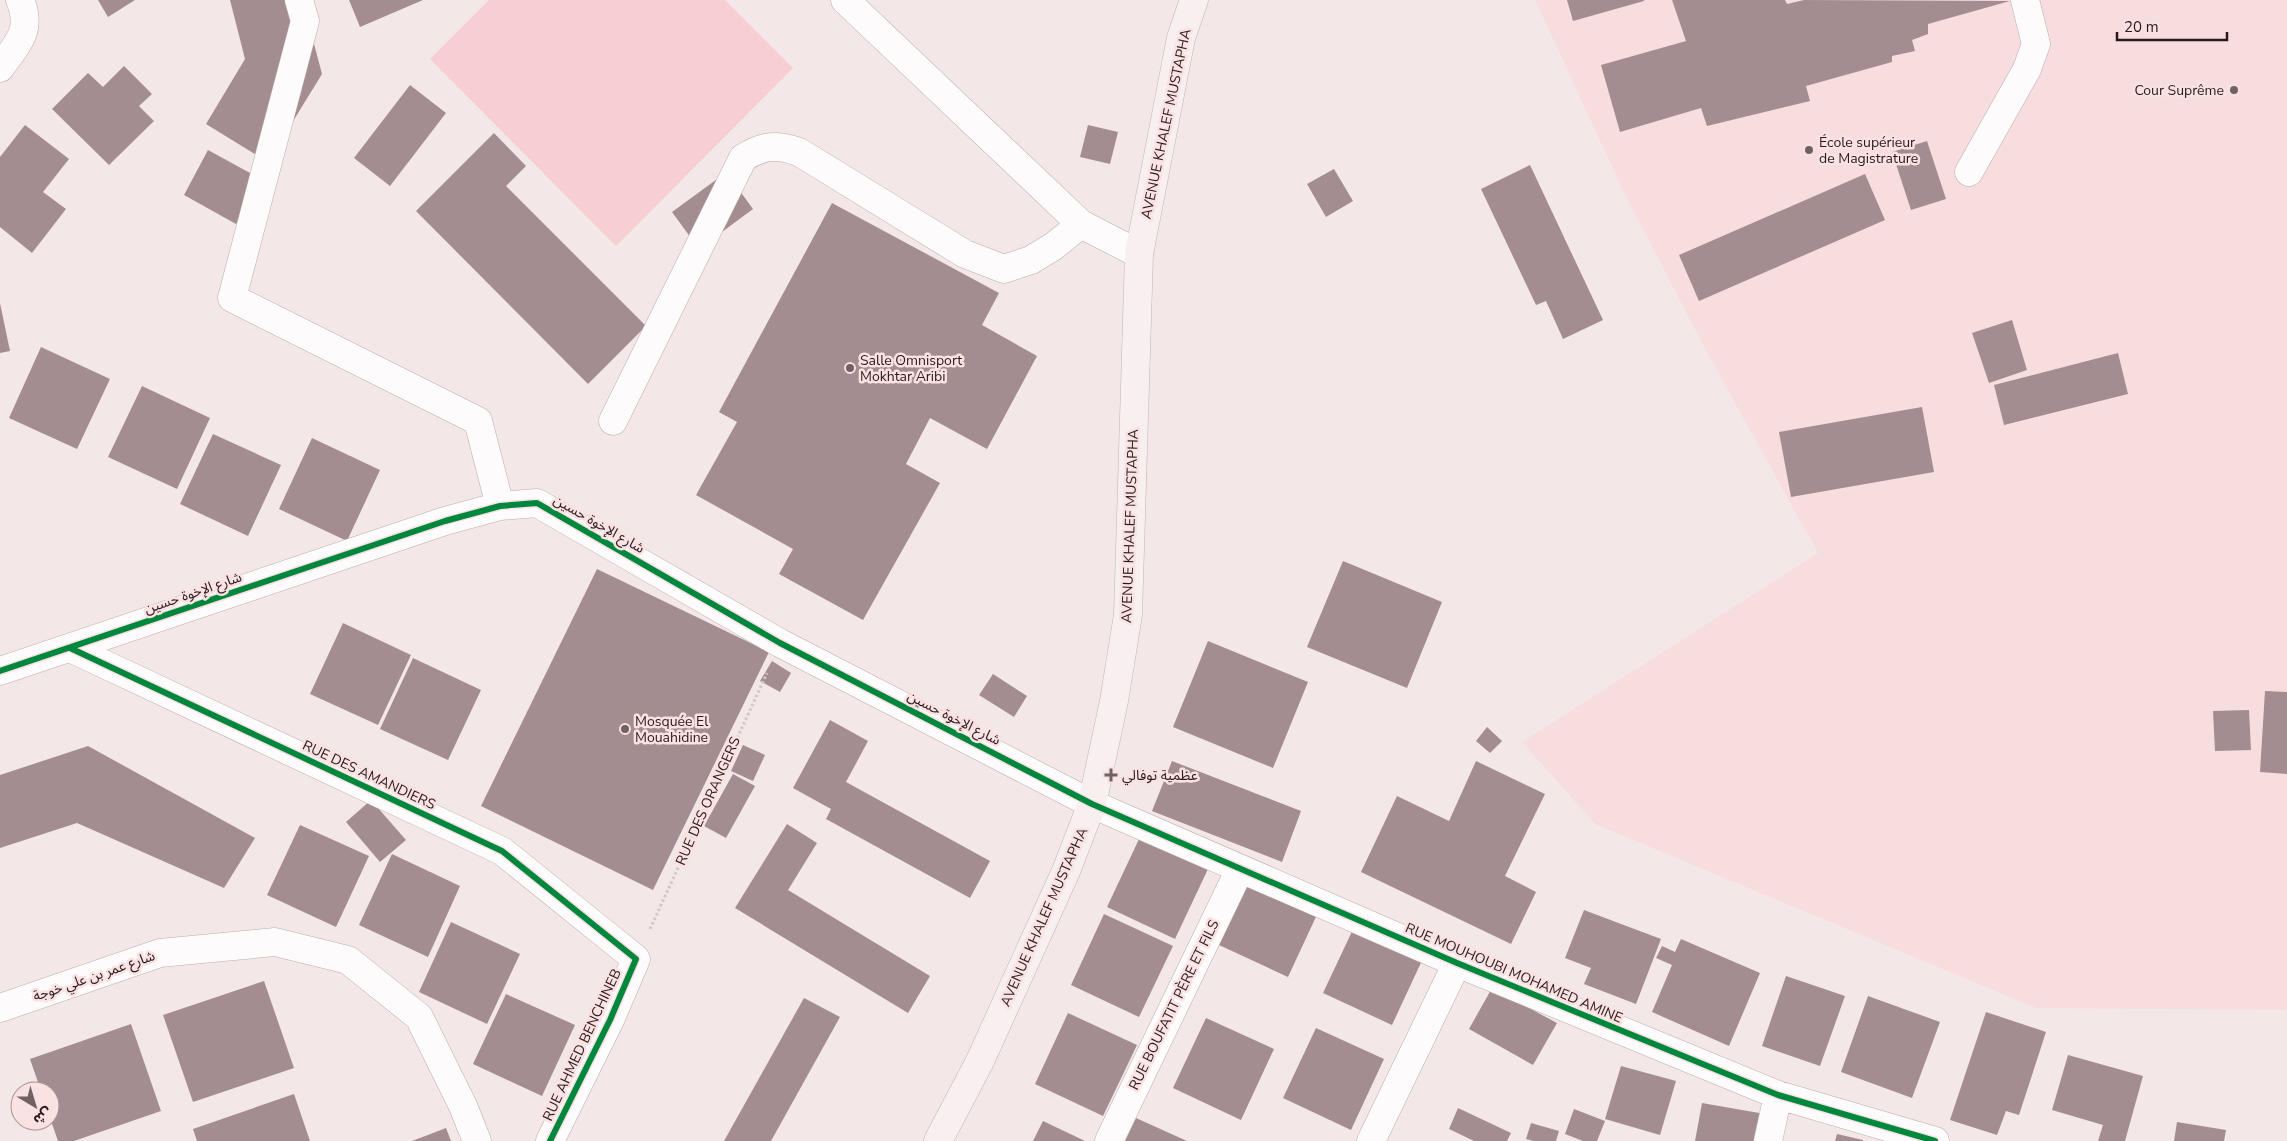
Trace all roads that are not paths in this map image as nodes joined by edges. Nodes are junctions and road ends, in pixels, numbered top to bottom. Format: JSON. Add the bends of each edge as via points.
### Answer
{"nodes":[{"id":1,"x":20,"y":0,"type":"edge"},
{"id":2,"x":299,"y":0,"type":"edge"},
{"id":3,"x":845,"y":0,"type":"edge"},
{"id":4,"x":1194,"y":0,"type":"edge"},
{"id":5,"x":2025,"y":0,"type":"edge"},
{"id":6,"x":0,"y":68,"type":"edge"},
{"id":7,"x":1969,"y":172,"type":"dead end"},
{"id":8,"x":1082,"y":224,"type":"junction"},
{"id":9,"x":1139,"y":254,"type":"junction"},
{"id":10,"x":613,"y":421,"type":"dead end"},
{"id":11,"x":500,"y":506,"type":"junction"},
{"id":12,"x":70,"y":648,"type":"junction"},
{"id":13,"x":0,"y":671,"type":"edge"},
{"id":14,"x":1092,"y":804,"type":"junction"},
{"id":15,"x":1240,"y":869,"type":"junction"},
{"id":16,"x":636,"y":959,"type":"joint"},
{"id":17,"x":1457,"y":963,"type":"junction"},
{"id":18,"x":0,"y":1008,"type":"edge"},
{"id":19,"x":1778,"y":1095,"type":"junction"},
{"id":20,"x":477,"y":1141,"type":"edge"},
{"id":21,"x":550,"y":1141,"type":"edge"},
{"id":22,"x":938,"y":1141,"type":"edge"},
{"id":23,"x":1108,"y":1141,"type":"edge"},
{"id":24,"x":1371,"y":1141,"type":"edge"},
{"id":25,"x":1768,"y":1141,"type":"edge"},
{"id":26,"x":1935,"y":1141,"type":"edge"}],
"edges":[{"from":1,"to":6,"type":"street","via":[[26,14],[24,34]]},
{"from":2,"to":11,"type":"street","via":[[305,21],[232,298],[478,421]]},
{"from":3,"to":8,"type":"street"},
{"from":4,"to":9,"type":"main road","name":"AVENUE KHALEF MUSTAPHA","via":[[1181,38]]},
{"from":5,"to":7,"type":"street","via":[[2036,44],[2027,69]]},
{"from":8,"to":9,"type":"street"},
{"from":8,"to":10,"type":"street","via":[[1031,260],[1004,269],[965,254],[799,152],[782,146],[757,149],[743,158]]},
{"from":9,"to":14,"type":"main road","name":"AVENUE KHALEF MUSTAPHA","via":[[1128,614]]},
{"from":11,"to":12,"type":"street","name":"شارع الإخوة حسين","via":[[445,521]]},
{"from":11,"to":14,"type":"street","name":"شارع الإخوة حسين","via":[[537,503],[780,643]]},
{"from":12,"to":13,"type":"street","name":"شارع الإخوة حسين"},
{"from":12,"to":16,"type":"street","name":"RUE DES AMANDIERS","via":[[502,851]]},
{"from":14,"to":15,"type":"street","name":"RUE MOUHOUBI MOHAMED AMINE"},
{"from":14,"to":22,"type":"main road","name":"AVENUE KHALEF MUSTAPHA","via":[[1066,871],[980,1061]]},
{"from":15,"to":17,"type":"street","name":"RUE MOUHOUBI MOHAMED AMINE"},
{"from":15,"to":23,"type":"street","name":"RUE BOUFATIT PÈRE ET FILS"},
{"from":16,"to":21,"type":"street","name":"RUE AHMED BENCHINEB","via":[[610,1020]]},
{"from":17,"to":19,"type":"street","name":"RUE MOUHOUBI MOHAMED AMINE"},
{"from":17,"to":24,"type":"street"},
{"from":18,"to":20,"type":"street","name":"شارع عمر بن علي خوجة","via":[[160,953],[276,942],[348,960],[419,1017]]},
{"from":19,"to":25,"type":"street"},
{"from":19,"to":26,"type":"street","name":"RUE MOUHOUBI MOHAMED AMINE"}]}
